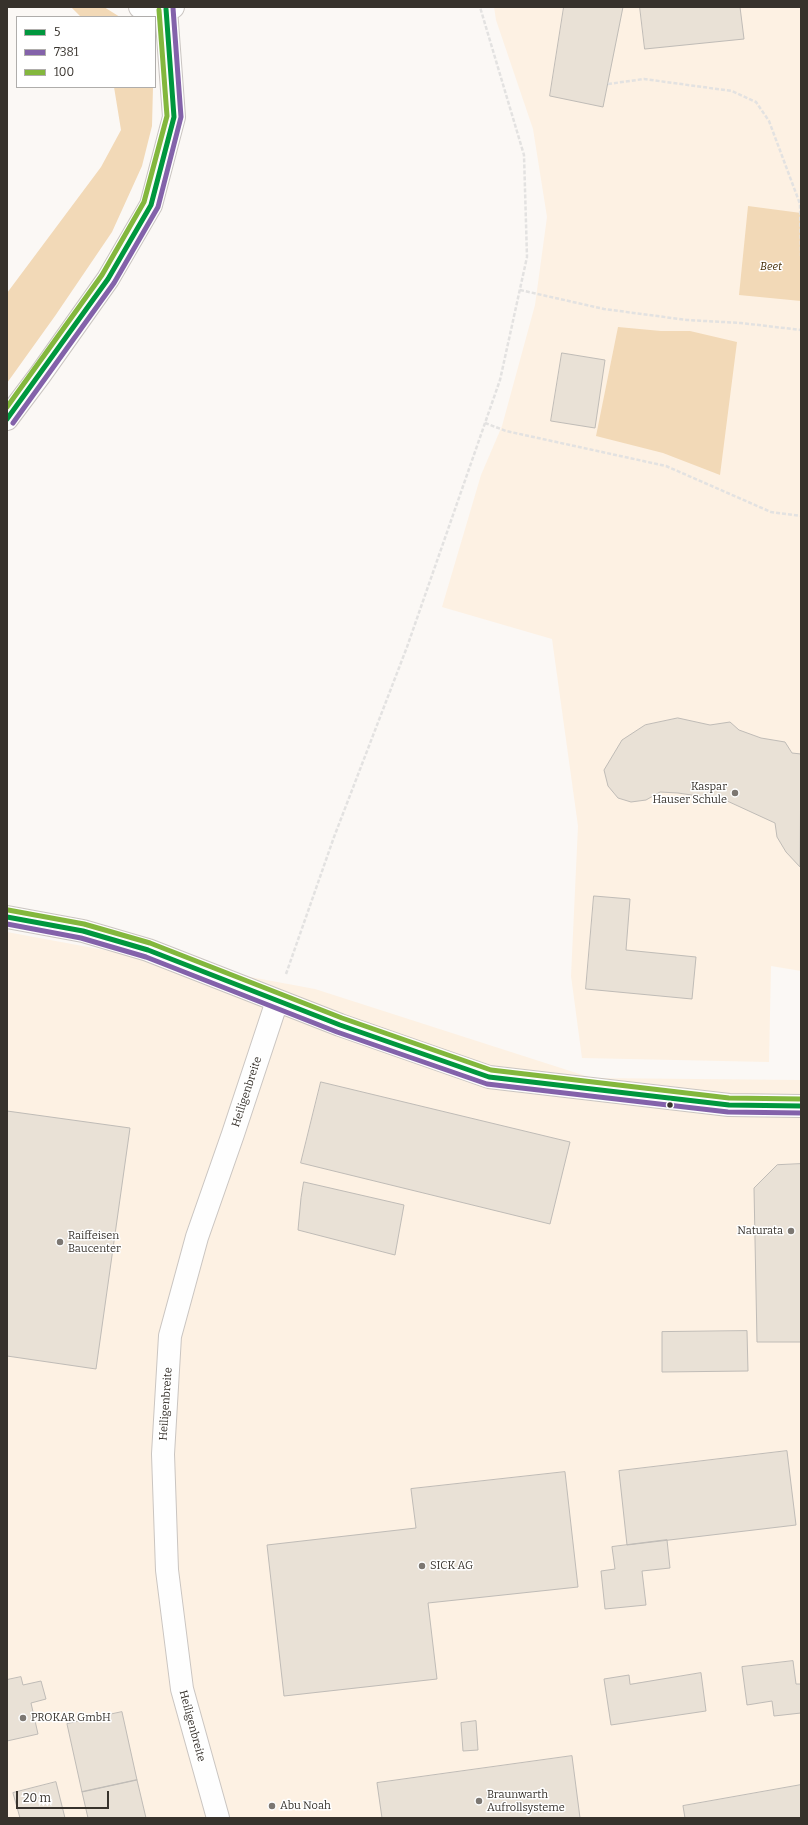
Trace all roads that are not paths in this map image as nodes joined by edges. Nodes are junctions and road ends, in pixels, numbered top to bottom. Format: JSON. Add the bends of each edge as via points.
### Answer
{"nodes":[{"id":1,"x":140,"y":7,"type":"edge"},
{"id":2,"x":169,"y":8,"type":"edge"},
{"id":3,"x":7,"y":420,"type":"edge"},
{"id":4,"x":7,"y":917,"type":"edge"},
{"id":5,"x":276,"y":1001,"type":"junction"},
{"id":6,"x":801,"y":1106,"type":"edge"},
{"id":7,"x":218,"y":1818,"type":"edge"}],
"edges":[{"from":1,"to":2,"type":"street"},
{"from":2,"to":3,"type":"street","via":[[174,117],[151,205],[108,279]]},
{"from":4,"to":5,"type":"street","via":[[83,931],[148,950]]},
{"from":5,"to":6,"type":"street","via":[[489,1077],[722,1104]]},
{"from":5,"to":7,"type":"street","name":"Heiligenbreite","via":[[197,1237],[170,1336],[163,1454],[167,1570],[182,1689]]}]}
